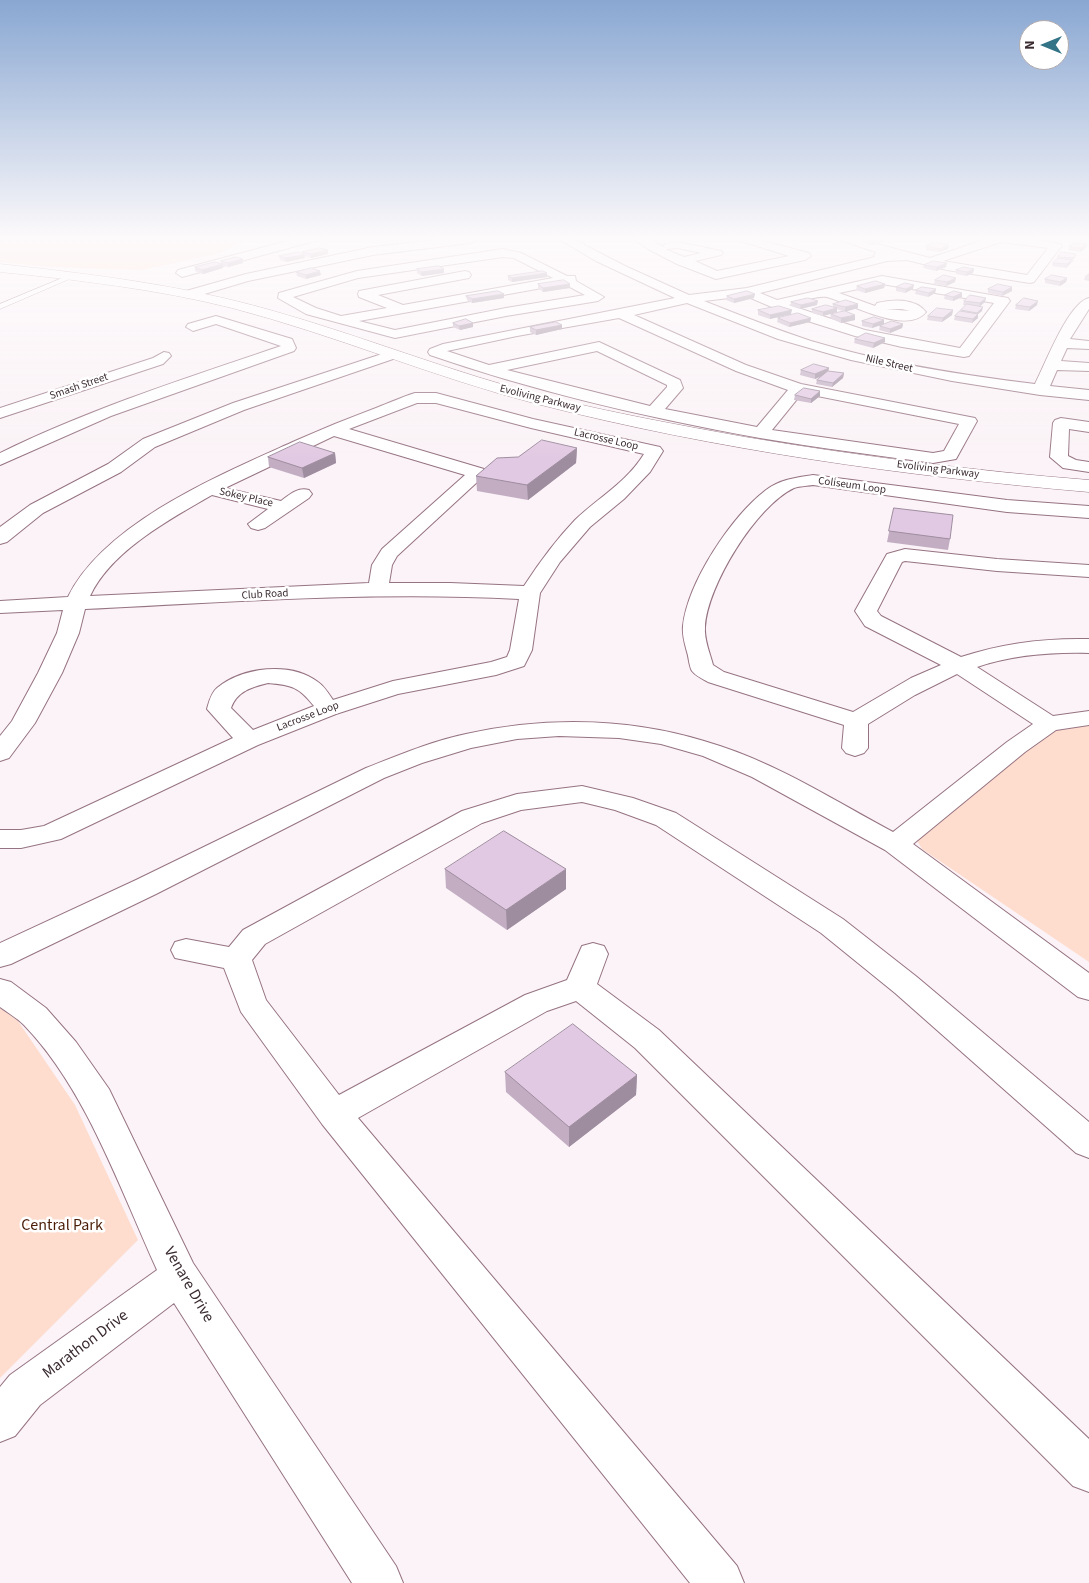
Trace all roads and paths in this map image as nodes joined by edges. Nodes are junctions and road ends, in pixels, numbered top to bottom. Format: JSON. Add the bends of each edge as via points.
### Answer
{"nodes":[{"id":1,"x":255,"y":311,"type":"edge"},
{"id":2,"x":314,"y":311,"type":"edge"},
{"id":3,"x":385,"y":311,"type":"edge"},
{"id":4,"x":513,"y":311,"type":"edge"},
{"id":5,"x":635,"y":311,"type":"edge"},
{"id":6,"x":717,"y":311,"type":"edge"},
{"id":7,"x":792,"y":311,"type":"edge"},
{"id":8,"x":996,"y":311,"type":"edge"},
{"id":9,"x":1080,"y":311,"type":"edge"},
{"id":10,"x":621,"y":314,"type":"junction"},
{"id":11,"x":340,"y":320,"type":"junction"},
{"id":12,"x":193,"y":327,"type":"dead end"},
{"id":13,"x":1062,"y":343,"type":"junction"},
{"id":14,"x":1089,"y":345,"type":"edge"},
{"id":15,"x":391,"y":362,"type":"junction"},
{"id":16,"x":1053,"y":365,"type":"junction"},
{"id":17,"x":1089,"y":367,"type":"edge"},
{"id":18,"x":488,"y":370,"type":"junction"},
{"id":19,"x":207,"y":375,"type":"junction"},
{"id":20,"x":798,"y":388,"type":"junction"},
{"id":21,"x":1040,"y":390,"type":"junction"},
{"id":22,"x":279,"y":394,"type":"junction"},
{"id":23,"x":1089,"y":396,"type":"edge"},
{"id":24,"x":299,"y":401,"type":"junction"},
{"id":25,"x":654,"y":412,"type":"junction"},
{"id":26,"x":0,"y":413,"type":"edge"},
{"id":27,"x":1089,"y":427,"type":"edge"},
{"id":28,"x":333,"y":430,"type":"junction"},
{"id":29,"x":761,"y":433,"type":"junction"},
{"id":30,"x":194,"y":441,"type":"dead end"},
{"id":31,"x":169,"y":452,"type":"dead end"},
{"id":32,"x":0,"y":460,"type":"edge"},
{"id":33,"x":119,"y":466,"type":"junction"},
{"id":34,"x":1089,"y":467,"type":"edge"},
{"id":35,"x":1089,"y":486,"type":"edge"},
{"id":36,"x":208,"y":489,"type":"junction"},
{"id":37,"x":303,"y":494,"type":"dead end"},
{"id":38,"x":284,"y":507,"type":"junction"},
{"id":39,"x":1089,"y":512,"type":"edge"},
{"id":40,"x":258,"y":524,"type":"dead end"},
{"id":41,"x":0,"y":538,"type":"edge"},
{"id":42,"x":1089,"y":571,"type":"edge"},
{"id":43,"x":378,"y":589,"type":"junction"},
{"id":44,"x":530,"y":594,"type":"junction"},
{"id":45,"x":76,"y":605,"type":"junction"},
{"id":46,"x":0,"y":607,"type":"edge"},
{"id":47,"x":1089,"y":646,"type":"edge"},
{"id":48,"x":959,"y":665,"type":"junction"},
{"id":49,"x":328,"y":708,"type":"junction"},
{"id":50,"x":1089,"y":718,"type":"edge"},
{"id":51,"x":856,"y":721,"type":"junction"},
{"id":52,"x":1049,"y":724,"type":"junction"},
{"id":53,"x":249,"y":740,"type":"junction"},
{"id":54,"x":855,"y":748,"type":"dead end"},
{"id":55,"x":0,"y":753,"type":"edge"},
{"id":56,"x":0,"y":839,"type":"edge"},
{"id":57,"x":895,"y":844,"type":"junction"},
{"id":58,"x":186,"y":950,"type":"dead end"},
{"id":59,"x":593,"y":954,"type":"dead end"},
{"id":60,"x":0,"y":956,"type":"edge"},
{"id":61,"x":236,"y":959,"type":"junction"},
{"id":62,"x":580,"y":988,"type":"junction"},
{"id":63,"x":1089,"y":989,"type":"edge"},
{"id":64,"x":0,"y":990,"type":"edge"},
{"id":65,"x":334,"y":1114,"type":"junction"},
{"id":66,"x":1089,"y":1143,"type":"edge"},
{"id":67,"x":179,"y":1276,"type":"junction"},
{"id":68,"x":0,"y":1421,"type":"edge"},
{"id":69,"x":1089,"y":1470,"type":"edge"},
{"id":70,"x":379,"y":1583,"type":"edge"},
{"id":71,"x":720,"y":1583,"type":"edge"}],
"edges":[{"from":1,"to":15,"type":"street","name":"Evoliving Parkway"},
{"from":2,"to":11,"type":"street"},
{"from":3,"to":11,"type":"street"},
{"from":4,"to":11,"type":"street","via":[[395,334]]},
{"from":5,"to":10,"type":"street"},
{"from":6,"to":21,"type":"street","name":"Nile Street","via":[[817,347],[951,377]]},
{"from":7,"to":8,"type":"street","via":[[863,334],[964,353]]},
{"from":9,"to":13,"type":"street"},
{"from":10,"to":18,"type":"street","via":[[517,332],[435,352]]},
{"from":10,"to":20,"type":"street","via":[[741,368]]},
{"from":12,"to":19,"type":"street","via":[[216,320],[287,342],[289,346]]},
{"from":13,"to":14,"type":"street"},
{"from":13,"to":16,"type":"street"},
{"from":15,"to":22,"type":"street","via":[[369,362]]},
{"from":15,"to":24,"type":"street"},
{"from":15,"to":35,"type":"street","name":"Evoliving Parkway","via":[[410,362],[552,403],[791,450],[976,475]]},
{"from":16,"to":17,"type":"street"},
{"from":16,"to":21,"type":"street"},
{"from":18,"to":25,"type":"street"},
{"from":18,"to":25,"type":"street","via":[[599,346],[675,383],[675,388]]},
{"from":19,"to":26,"type":"street","name":"Smash Street","via":[[169,362]]},
{"from":19,"to":32,"type":"street","via":[[107,413]]},
{"from":20,"to":29,"type":"street"},
{"from":20,"to":29,"type":"street","via":[[968,421],[950,455],[933,458]]},
{"from":21,"to":23,"type":"street","name":"Nile Street"},
{"from":22,"to":24,"type":"street"},
{"from":22,"to":33,"type":"street","via":[[147,444]]},
{"from":24,"to":30,"type":"street"},
{"from":25,"to":29,"type":"street"},
{"from":27,"to":34,"type":"street","via":[[1062,423],[1059,457],[1074,466]]},
{"from":28,"to":36,"type":"street","name":"Lacrosse Loop"},
{"from":28,"to":43,"type":"street","via":[[478,473],[389,553],[382,565]]},
{"from":28,"to":44,"type":"street","name":"Lacrosse Loop","via":[[416,398],[436,398],[654,451],[644,468],[618,495],[583,523],[552,559]]},
{"from":31,"to":33,"type":"street"},
{"from":33,"to":41,"type":"street","via":[[60,496],[10,527]]},
{"from":36,"to":38,"type":"street","name":"Sokey Place"},
{"from":36,"to":45,"type":"street","name":"Lacrosse Loop","via":[[130,538],[99,567],[84,586]]},
{"from":37,"to":38,"type":"street"},
{"from":38,"to":40,"type":"street"},
{"from":39,"to":51,"type":"street","name":"Coliseum Loop","via":[[1007,506],[813,480],[788,484],[776,491],[738,530],[703,590],[694,627],[702,668],[716,677]]},
{"from":42,"to":48,"type":"street","via":[[905,555],[894,558],[866,611],[873,621]]},
{"from":43,"to":44,"type":"street","name":"Club Road"},
{"from":43,"to":45,"type":"street","name":"Club Road"},
{"from":44,"to":49,"type":"street","name":"Lacrosse Loop","via":[[521,650],[516,661],[496,668],[393,688]]},
{"from":45,"to":46,"type":"street","name":"Club Road"},
{"from":45,"to":55,"type":"street","name":"Lacrosse Loop","via":[[50,673],[23,723]]},
{"from":47,"to":48,"type":"street","via":[[1022,649]]},
{"from":48,"to":51,"type":"street"},
{"from":48,"to":52,"type":"street"},
{"from":49,"to":53,"type":"street","name":"Lacrosse Loop"},
{"from":49,"to":53,"type":"street","via":[[311,687],[294,678],[268,676],[243,682],[224,694],[219,709]]},
{"from":50,"to":52,"type":"street"},
{"from":51,"to":54,"type":"street"},
{"from":52,"to":57,"type":"street"},
{"from":53,"to":56,"type":"street","name":"Lacrosse Loop","via":[[52,833]]},
{"from":57,"to":60,"type":"street","via":[[761,772],[712,751],[619,731],[559,729],[518,732],[467,741],[375,773]]},
{"from":57,"to":63,"type":"street"},
{"from":58,"to":61,"type":"street"},
{"from":59,"to":62,"type":"street"},
{"from":61,"to":65,"type":"street","via":[[252,1004]]},
{"from":61,"to":66,"type":"street","via":[[254,937],[472,817],[517,802],[582,794],[666,819],[832,926],[906,985]]},
{"from":62,"to":65,"type":"street","via":[[536,1002]]},
{"from":62,"to":69,"type":"street","via":[[647,1039]]},
{"from":64,"to":67,"type":"street","name":"Venare Drive","via":[[35,1016],[97,1099]]},
{"from":65,"to":71,"type":"street"},
{"from":67,"to":68,"type":"street","name":"Marathon Drive","via":[[25,1390]]},
{"from":67,"to":70,"type":"street","name":"Venare Drive"}]}
